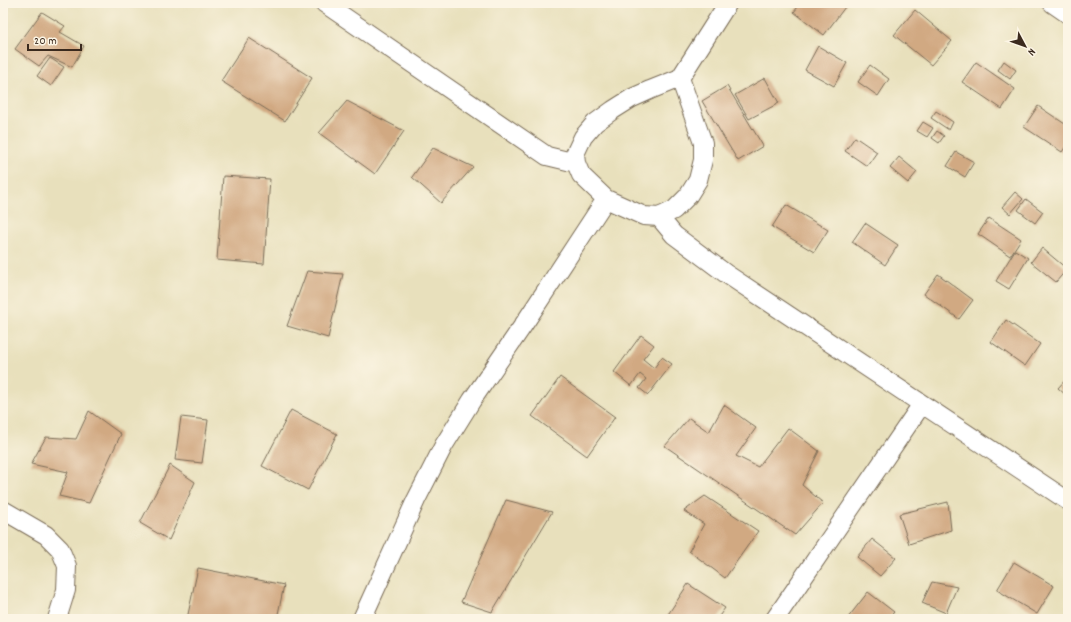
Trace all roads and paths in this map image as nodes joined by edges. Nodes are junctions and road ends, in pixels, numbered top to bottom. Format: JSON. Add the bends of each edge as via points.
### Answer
{"nodes":[{"id":1,"x":324,"y":3,"type":"edge"},
{"id":2,"x":728,"y":3,"type":"edge"},
{"id":3,"x":1052,"y":3,"type":"edge"},
{"id":4,"x":1068,"y":14,"type":"edge"},
{"id":5,"x":680,"y":78,"type":"junction"},
{"id":6,"x":576,"y":163,"type":"junction"},
{"id":7,"x":606,"y":199,"type":"junction"},
{"id":8,"x":659,"y":217,"type":"junction"},
{"id":9,"x":922,"y":404,"type":"junction"},
{"id":10,"x":1068,"y":501,"type":"edge"},
{"id":11,"x":3,"y":510,"type":"edge"},
{"id":12,"x":57,"y":619,"type":"edge"},
{"id":13,"x":362,"y":619,"type":"edge"},
{"id":14,"x":775,"y":619,"type":"edge"}],
"edges":[{"from":1,"to":6,"type":"street","via":[[547,156]]},
{"from":2,"to":5,"type":"street"},
{"from":3,"to":4,"type":"street"},
{"from":5,"to":6,"type":"street","via":[[632,98],[595,123],[583,137],[575,154]]},
{"from":5,"to":8,"type":"street","via":[[703,143],[703,160],[698,180],[688,196],[674,210]]},
{"from":6,"to":7,"type":"street","via":[[580,175]]},
{"from":7,"to":8,"type":"street","via":[[644,216]]},
{"from":7,"to":13,"type":"street","via":[[444,445]]},
{"from":8,"to":9,"type":"street","via":[[674,235],[726,273]]},
{"from":9,"to":10,"type":"street"},
{"from":9,"to":14,"type":"street"},
{"from":11,"to":12,"type":"street","via":[[46,535],[60,549],[67,566],[66,590]]}]}
